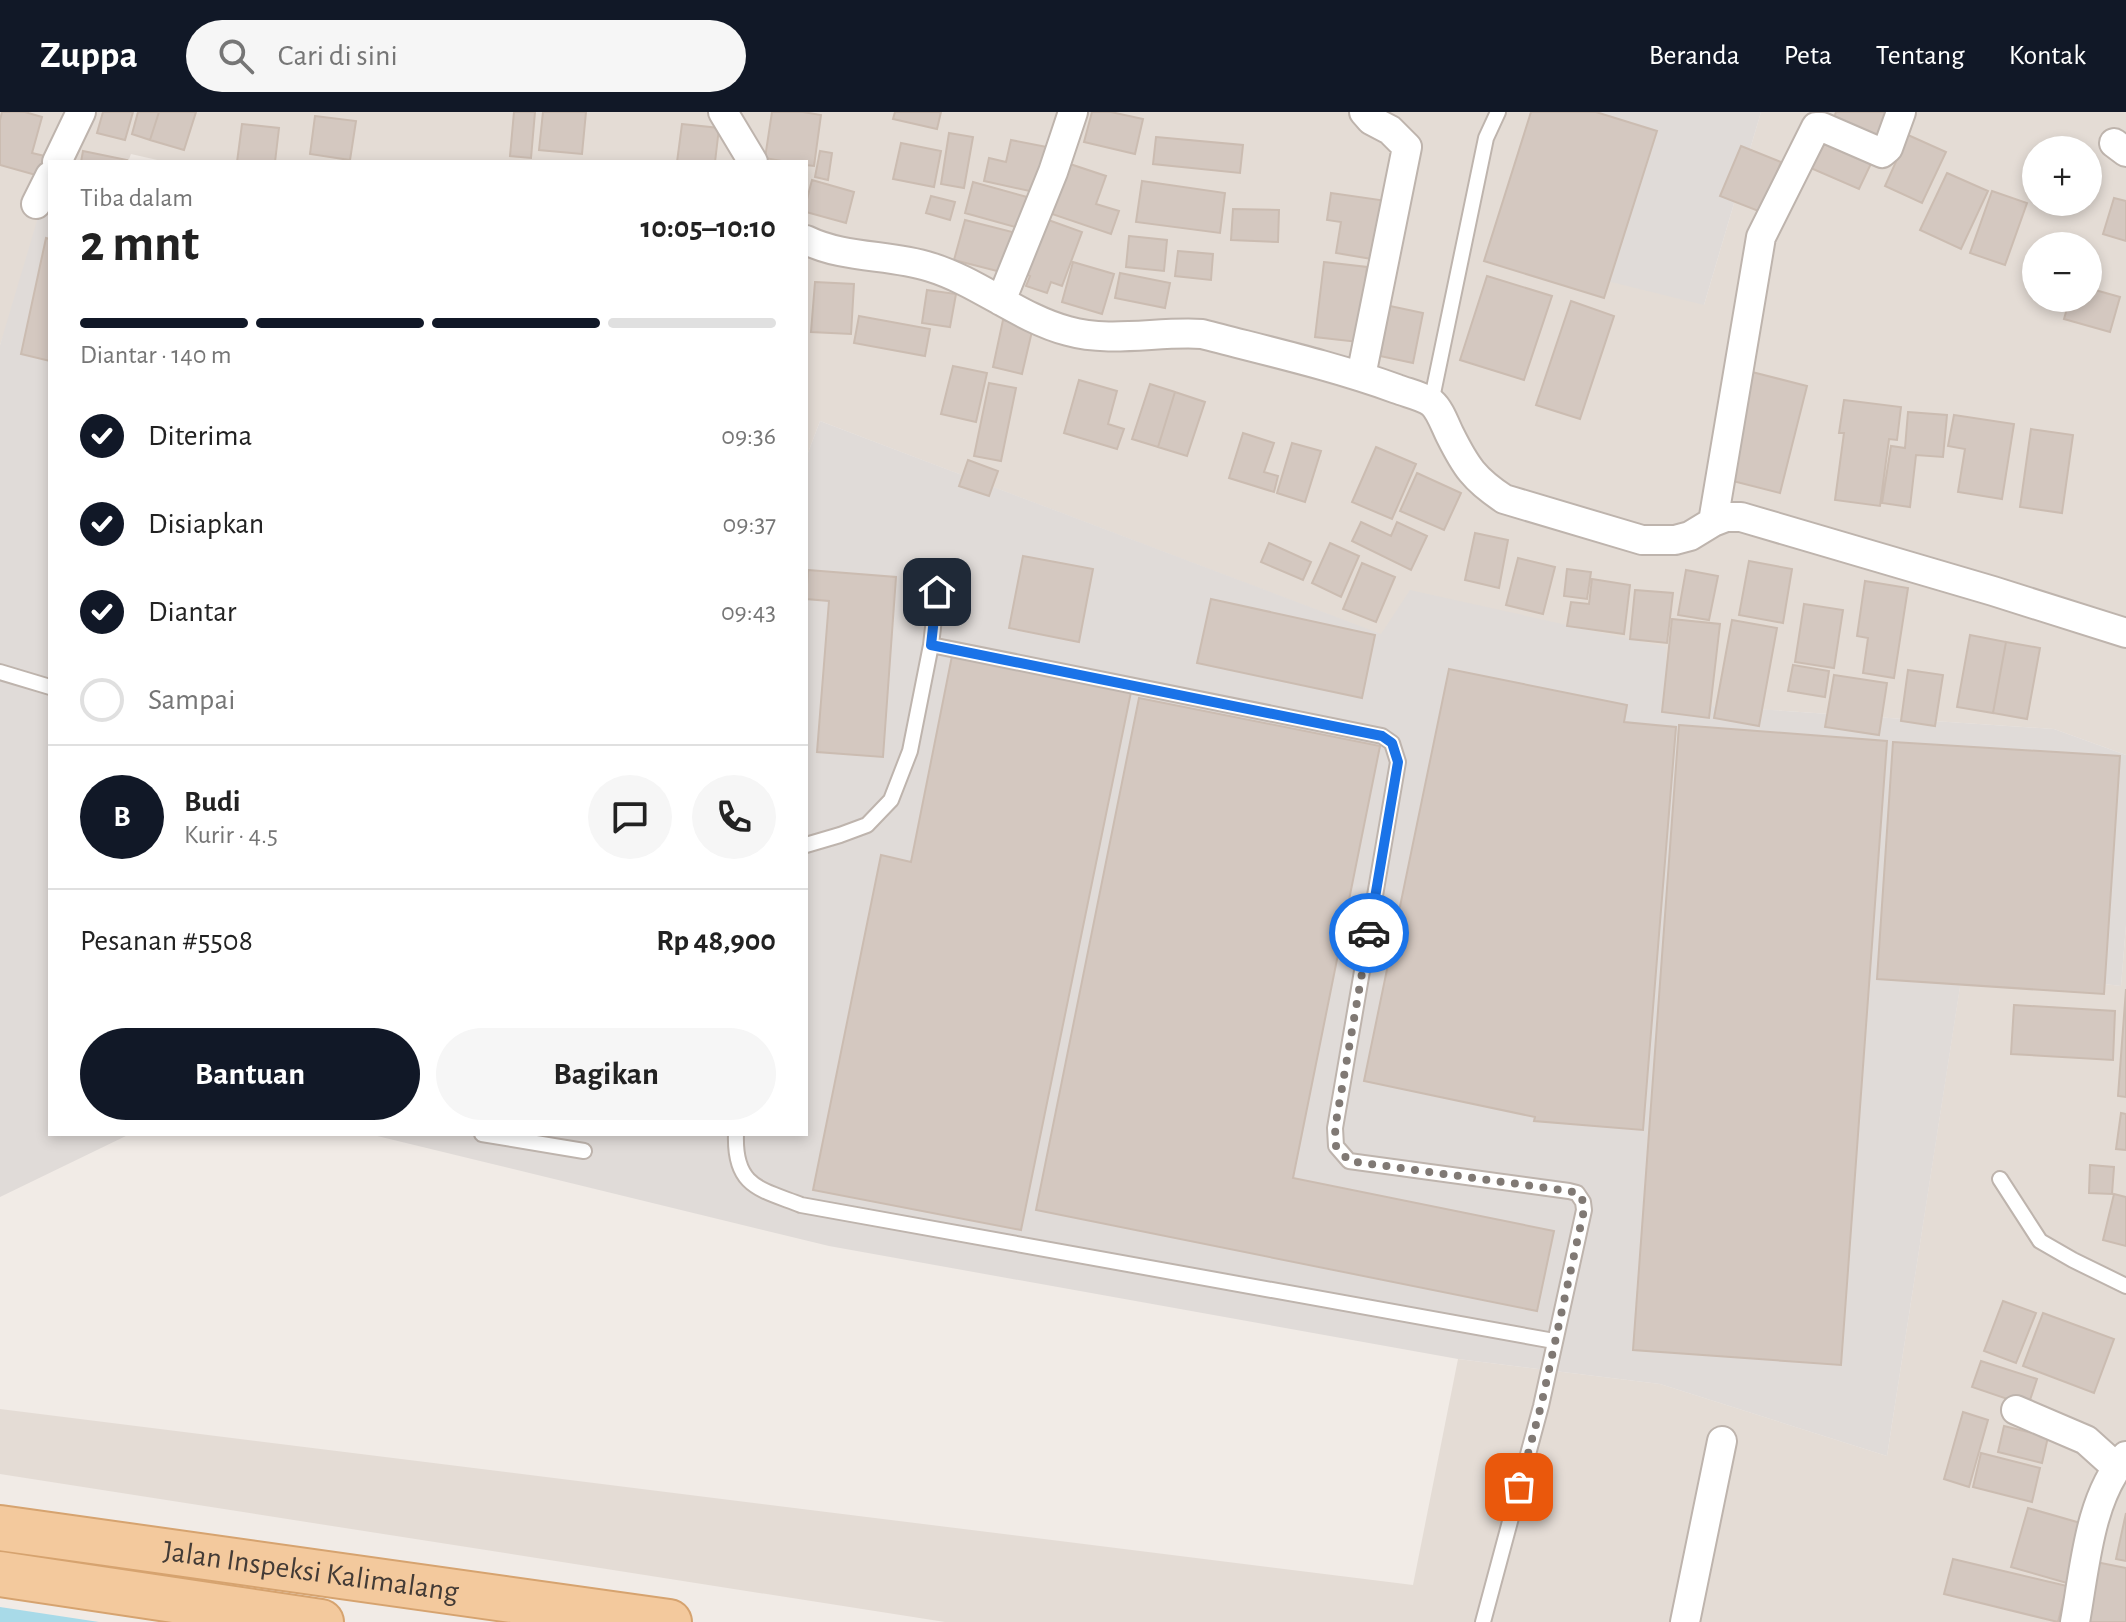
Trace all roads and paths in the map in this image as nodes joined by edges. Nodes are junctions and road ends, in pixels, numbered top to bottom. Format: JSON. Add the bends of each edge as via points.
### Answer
{"nodes":[{"id":1,"x":81,"y":112,"type":"edge"},
{"id":2,"x":723,"y":112,"type":"edge"},
{"id":3,"x":1073,"y":112,"type":"edge"},
{"id":4,"x":1364,"y":112,"type":"edge"},
{"id":5,"x":1498,"y":112,"type":"edge"},
{"id":6,"x":1901,"y":112,"type":"edge"},
{"id":7,"x":58,"y":160,"type":"edge"},
{"id":8,"x":752,"y":160,"type":"edge"},
{"id":9,"x":48,"y":180,"type":"edge"},
{"id":10,"x":36,"y":204,"type":"dead end"},
{"id":11,"x":808,"y":241,"type":"edge"},
{"id":12,"x":1001,"y":301,"type":"junction"},
{"id":13,"x":1361,"y":376,"type":"junction"},
{"id":14,"x":1431,"y":403,"type":"junction"},
{"id":15,"x":1713,"y":522,"type":"junction"},
{"id":16,"x":937,"y":592,"type":"dead end"},
{"id":17,"x":2126,"y":633,"type":"edge"},
{"id":18,"x":931,"y":645,"type":"junction"},
{"id":19,"x":0,"y":672,"type":"edge"},
{"id":20,"x":48,"y":686,"type":"edge"},
{"id":21,"x":808,"y":844,"type":"edge"},
{"id":22,"x":494,"y":1136,"type":"edge"},
{"id":23,"x":736,"y":1136,"type":"edge"},
{"id":24,"x":584,"y":1151,"type":"dead end"},
{"id":25,"x":2000,"y":1179,"type":"dead end"},
{"id":26,"x":2126,"y":1286,"type":"edge"},
{"id":27,"x":1554,"y":1341,"type":"junction"},
{"id":28,"x":2016,"y":1410,"type":"dead end"},
{"id":29,"x":1722,"y":1441,"type":"dead end"},
{"id":30,"x":2121,"y":1461,"type":"edge"},
{"id":31,"x":0,"y":1528,"type":"edge"},
{"id":32,"x":0,"y":1574,"type":"edge"},
{"id":33,"x":321,"y":1622,"type":"edge"},
{"id":34,"x":669,"y":1622,"type":"edge"},
{"id":35,"x":1483,"y":1622,"type":"edge"},
{"id":36,"x":1685,"y":1622,"type":"edge"},
{"id":37,"x":2075,"y":1622,"type":"edge"}],
"edges":[{"from":1,"to":7,"type":"street"},
{"from":2,"to":8,"type":"street"},
{"from":3,"to":12,"type":"street"},
{"from":4,"to":13,"type":"street","via":[[1407,147]]},
{"from":5,"to":14,"type":"lane","via":[[1486,138]]},
{"from":6,"to":15,"type":"street","via":[[1882,153],[1816,127],[1761,237]]},
{"from":9,"to":10,"type":"street"},
{"from":11,"to":12,"type":"street","via":[[825,250],[930,267]]},
{"from":12,"to":13,"type":"street","via":[[1069,332],[1202,334]]},
{"from":13,"to":14,"type":"street"},
{"from":14,"to":15,"type":"street","via":[[1473,475],[1504,499],[1642,540],[1675,540]]},
{"from":15,"to":17,"type":"street","via":[[1741,517]]},
{"from":16,"to":18,"type":"lane"},
{"from":18,"to":21,"type":"lane","via":[[910,751],[891,800],[867,825]]},
{"from":18,"to":27,"type":"lane","via":[[1382,736],[1392,743],[1398,762],[1336,1146],[1349,1161],[1577,1193],[1584,1210]]},
{"from":19,"to":20,"type":"lane"},
{"from":22,"to":24,"type":"lane"},
{"from":23,"to":27,"type":"lane","via":[[740,1170],[756,1188],[801,1205]]},
{"from":25,"to":26,"type":"lane","via":[[2040,1241]]},
{"from":27,"to":35,"type":"lane"},
{"from":28,"to":30,"type":"street"},
{"from":29,"to":36,"type":"street"},
{"from":30,"to":37,"type":"street","via":[[2093,1523]]},
{"from":31,"to":34,"type":"main road","name":"Jalan Inspeksi Kalimalang"},
{"from":32,"to":33,"type":"main road","name":"Jalan Inspeksi Kalimalang"}]}
